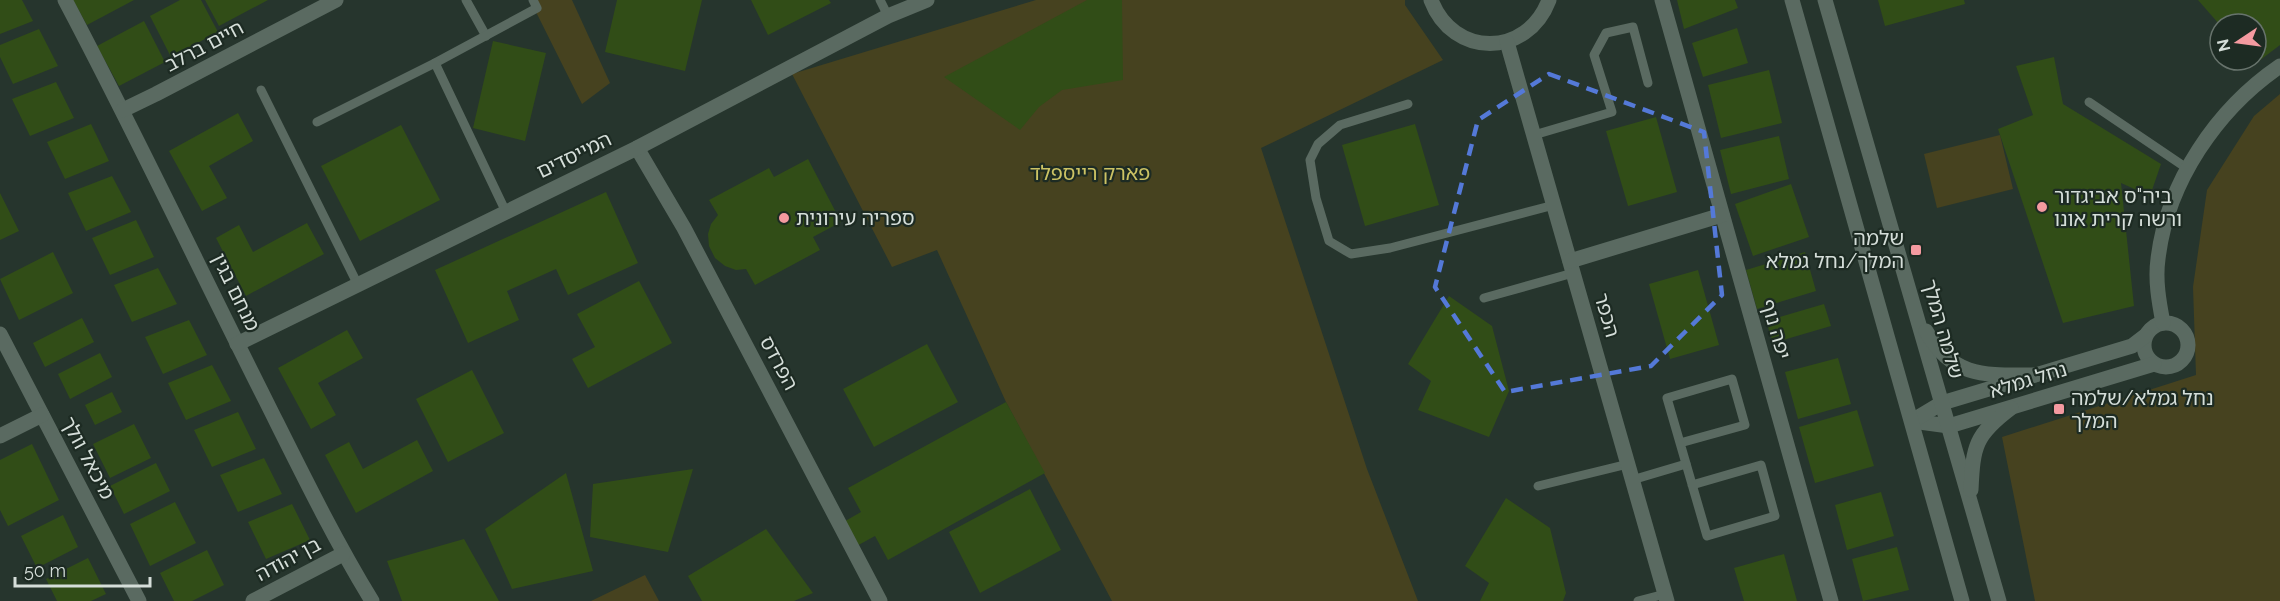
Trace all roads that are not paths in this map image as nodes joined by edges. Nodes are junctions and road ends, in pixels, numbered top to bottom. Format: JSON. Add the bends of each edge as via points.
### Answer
{"nodes":[{"id":1,"x":65,"y":0,"type":"edge"},
{"id":2,"x":336,"y":0,"type":"edge"},
{"id":3,"x":466,"y":0,"type":"edge"},
{"id":4,"x":533,"y":0,"type":"edge"},
{"id":5,"x":880,"y":0,"type":"edge"},
{"id":6,"x":927,"y":0,"type":"edge"},
{"id":7,"x":1431,"y":0,"type":"edge"},
{"id":8,"x":1549,"y":0,"type":"edge"},
{"id":9,"x":1662,"y":0,"type":"edge"},
{"id":10,"x":1792,"y":0,"type":"edge"},
{"id":11,"x":1825,"y":0,"type":"edge"},
{"id":12,"x":888,"y":16,"type":"junction"},
{"id":13,"x":486,"y":36,"type":"junction"},
{"id":14,"x":1507,"y":42,"type":"junction"},
{"id":15,"x":435,"y":63,"type":"junction"},
{"id":16,"x":2280,"y":66,"type":"edge"},
{"id":17,"x":1648,"y":83,"type":"dead end"},
{"id":18,"x":261,"y":90,"type":"dead end"},
{"id":19,"x":2090,"y":102,"type":"dead end"},
{"id":20,"x":1408,"y":104,"type":"dead end"},
{"id":21,"x":123,"y":110,"type":"junction"},
{"id":22,"x":317,"y":122,"type":"dead end"},
{"id":23,"x":1534,"y":135,"type":"junction"},
{"id":24,"x":637,"y":148,"type":"junction"},
{"id":25,"x":2188,"y":169,"type":"junction"},
{"id":26,"x":1554,"y":206,"type":"junction"},
{"id":27,"x":506,"y":212,"type":"junction"},
{"id":28,"x":1722,"y":215,"type":"junction"},
{"id":29,"x":1572,"y":267,"type":"junction"},
{"id":30,"x":358,"y":285,"type":"junction"},
{"id":31,"x":1484,"y":298,"type":"dead end"},
{"id":32,"x":1917,"y":315,"type":"junction"},
{"id":33,"x":2163,"y":323,"type":"junction"},
{"id":34,"x":0,"y":334,"type":"edge"},
{"id":35,"x":2145,"y":336,"type":"junction"},
{"id":36,"x":237,"y":344,"type":"junction"},
{"id":37,"x":2154,"y":364,"type":"junction"},
{"id":38,"x":2035,"y":375,"type":"junction"},
{"id":39,"x":1942,"y":403,"type":"junction"},
{"id":40,"x":2011,"y":408,"type":"junction"},
{"id":41,"x":42,"y":415,"type":"junction"},
{"id":42,"x":1912,"y":421,"type":"junction"},
{"id":43,"x":1949,"y":426,"type":"junction"},
{"id":44,"x":0,"y":436,"type":"edge"},
{"id":45,"x":1680,"y":444,"type":"junction"},
{"id":46,"x":1628,"y":464,"type":"junction"},
{"id":47,"x":1686,"y":464,"type":"junction"},
{"id":48,"x":1632,"y":480,"type":"junction"},
{"id":49,"x":1692,"y":485,"type":"junction"},
{"id":50,"x":1538,"y":486,"type":"dead end"},
{"id":51,"x":1971,"y":502,"type":"junction"},
{"id":52,"x":343,"y":554,"type":"junction"},
{"id":53,"x":1666,"y":598,"type":"edge"},
{"id":54,"x":139,"y":601,"type":"edge"},
{"id":55,"x":253,"y":601,"type":"edge"},
{"id":56,"x":372,"y":601,"type":"edge"},
{"id":57,"x":880,"y":601,"type":"edge"},
{"id":58,"x":1638,"y":601,"type":"edge"},
{"id":59,"x":1831,"y":601,"type":"edge"},
{"id":60,"x":1962,"y":601,"type":"edge"},
{"id":61,"x":2000,"y":601,"type":"edge"}],
"edges":[{"from":1,"to":21,"type":"street","name":"מנחם בגין"},
{"from":2,"to":21,"type":"street","name":"חיים ברלב"},
{"from":3,"to":13,"type":"lane"},
{"from":4,"to":13,"type":"lane","via":[[537,8]]},
{"from":5,"to":12,"type":"lane"},
{"from":6,"to":12,"type":"street","name":"המייסדים"},
{"from":7,"to":14,"type":"street","via":[[1443,23],[1460,36],[1479,43]]},
{"from":8,"to":14,"type":"street","via":[[1529,30]]},
{"from":9,"to":28,"type":"street","name":"יפה נוף"},
{"from":10,"to":42,"type":"street"},
{"from":11,"to":32,"type":"street","name":"שלמה המלך"},
{"from":12,"to":24,"type":"street","name":"המייסדים"},
{"from":13,"to":15,"type":"lane"},
{"from":14,"to":23,"type":"street","name":"הכפר"},
{"from":15,"to":22,"type":"lane"},
{"from":15,"to":27,"type":"lane"},
{"from":16,"to":25,"type":"street","via":[[2226,113]]},
{"from":17,"to":23,"type":"lane","via":[[1633,27],[1606,33],[1594,55],[1611,112]]},
{"from":18,"to":30,"type":"lane"},
{"from":19,"to":25,"type":"lane"},
{"from":20,"to":26,"type":"lane","via":[[1340,125],[1318,144],[1310,160],[1329,241],[1351,254],[1390,249]]},
{"from":21,"to":36,"type":"street","name":"מנחם בגין"},
{"from":23,"to":26,"type":"street","name":"הכפר"},
{"from":24,"to":27,"type":"street","name":"המייסדים"},
{"from":24,"to":57,"type":"street","name":"הפרדס","via":[[684,228]]},
{"from":25,"to":33,"type":"street","via":[[2168,217],[2157,259]]},
{"from":26,"to":29,"type":"street","name":"הכפר"},
{"from":27,"to":30,"type":"street","name":"המייסדים"},
{"from":28,"to":29,"type":"street"},
{"from":28,"to":59,"type":"street","name":"יפה נוף"},
{"from":29,"to":31,"type":"lane"},
{"from":29,"to":46,"type":"street","name":"הכפר"},
{"from":30,"to":36,"type":"street","name":"המייסדים"},
{"from":32,"to":38,"type":"street","via":[[1941,352],[1971,372]]},
{"from":32,"to":39,"type":"street","name":"שלמה המלך"},
{"from":33,"to":35,"type":"street"},
{"from":33,"to":37,"type":"street","via":[[2182,329],[2188,348],[2177,364],[2163,368]]},
{"from":34,"to":41,"type":"street","name":"מיכאל וולך"},
{"from":35,"to":37,"type":"street","via":[[2144,350]]},
{"from":35,"to":38,"type":"street","name":"נחל גמלא","via":[[2132,346]]},
{"from":36,"to":52,"type":"street","name":"מנחם בגין"},
{"from":37,"to":40,"type":"street","name":"נחל גמלא"},
{"from":38,"to":39,"type":"street","name":"נחל גמלא"},
{"from":39,"to":42,"type":"street","name":"נחל גמלא"},
{"from":39,"to":43,"type":"street","name":"שלמה המלך"},
{"from":40,"to":43,"type":"street","name":"נחל גמלא"},
{"from":40,"to":51,"type":"street","via":[[1981,435],[1975,450]]},
{"from":41,"to":44,"type":"street"},
{"from":41,"to":54,"type":"street","name":"מיכאל וולך"},
{"from":42,"to":43,"type":"street","name":"נחל גמלא"},
{"from":42,"to":60,"type":"street"},
{"from":43,"to":51,"type":"street","name":"שלמה המלך"},
{"from":45,"to":45,"type":"lane","via":[[1745,425],[1732,379],[1667,398]]},
{"from":45,"to":47,"type":"lane"},
{"from":46,"to":48,"type":"street","name":"הכפר"},
{"from":46,"to":50,"type":"lane"},
{"from":47,"to":48,"type":"lane"},
{"from":47,"to":49,"type":"lane"},
{"from":48,"to":53,"type":"street","name":"הכפר"},
{"from":49,"to":49,"type":"lane","via":[[1707,536],[1775,516],[1761,465]]},
{"from":51,"to":61,"type":"street","name":"שלמה המלך"},
{"from":52,"to":55,"type":"street","name":"בן יהודה"},
{"from":52,"to":56,"type":"street","name":"מנחם בגין"},
{"from":53,"to":58,"type":"lane"}]}
